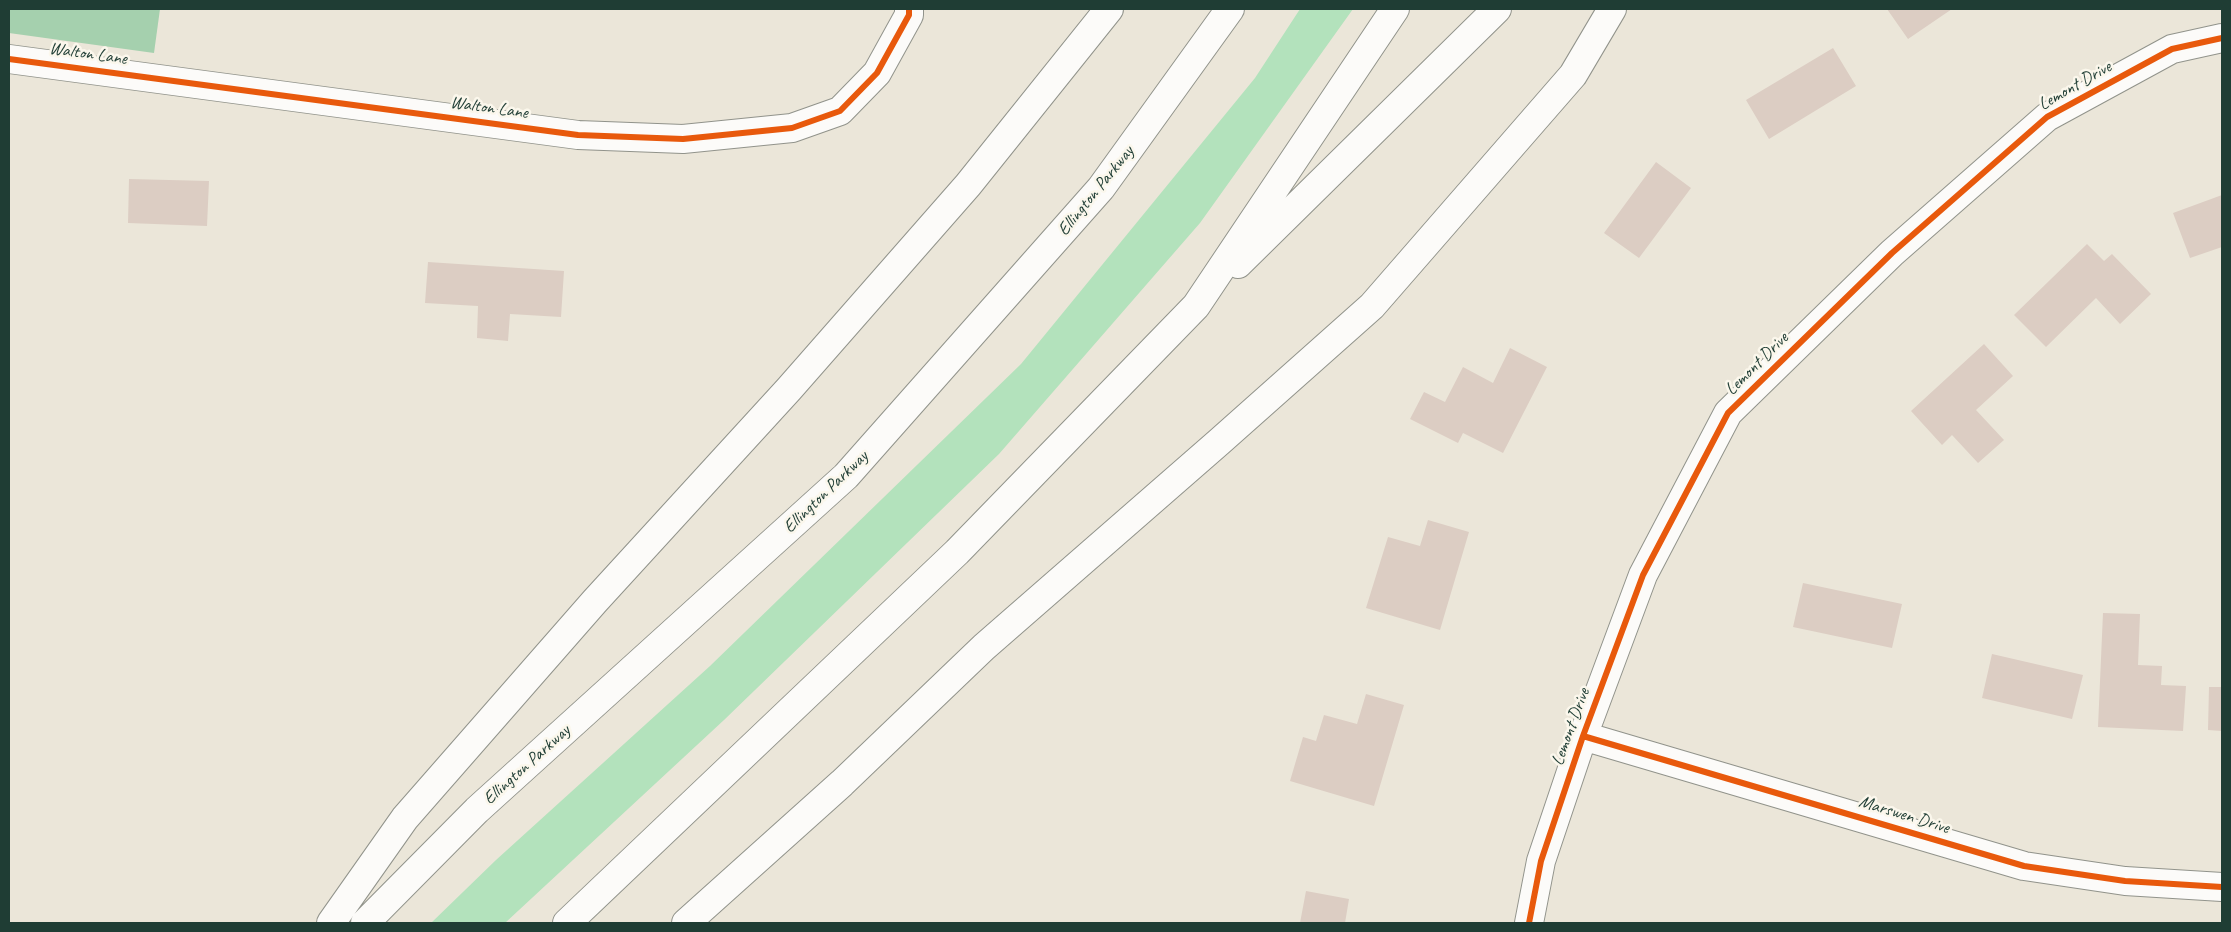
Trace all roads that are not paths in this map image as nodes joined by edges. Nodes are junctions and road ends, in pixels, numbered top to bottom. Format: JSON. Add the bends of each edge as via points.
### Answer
{"nodes":[{"id":1,"x":909,"y":9,"type":"edge"},
{"id":2,"x":1109,"y":9,"type":"edge"},
{"id":3,"x":1230,"y":9,"type":"edge"},
{"id":4,"x":1395,"y":9,"type":"edge"},
{"id":5,"x":1497,"y":9,"type":"edge"},
{"id":6,"x":1612,"y":9,"type":"edge"},
{"id":7,"x":2222,"y":38,"type":"edge"},
{"id":8,"x":9,"y":59,"type":"edge"},
{"id":9,"x":1196,"y":306,"type":"junction"},
{"id":10,"x":1583,"y":736,"type":"junction"},
{"id":11,"x":2222,"y":887,"type":"edge"},
{"id":12,"x":331,"y":923,"type":"edge"},
{"id":13,"x":365,"y":923,"type":"edge"},
{"id":14,"x":567,"y":923,"type":"edge"},
{"id":15,"x":686,"y":923,"type":"edge"},
{"id":16,"x":1530,"y":923,"type":"edge"}],
"edges":[{"from":1,"to":8,"type":"main road","name":"Walton Lane","via":[[877,73],[840,111],[792,128],[683,139],[578,135]]},
{"from":2,"to":12,"type":"main road","via":[[968,185],[405,818]]},
{"from":3,"to":13,"type":"main road","name":"Ellington Parkway","via":[[1102,188],[846,476],[477,810]]},
{"from":4,"to":9,"type":"main road"},
{"from":5,"to":9,"type":"main road"},
{"from":6,"to":15,"type":"main road","via":[[1574,74],[1372,306],[984,647],[842,783]]},
{"from":7,"to":10,"type":"main road","name":"Lemont Drive","via":[[2172,49],[2047,117],[1892,253],[1728,414],[1643,575]]},
{"from":9,"to":14,"type":"main road","via":[[957,552]]},
{"from":10,"to":11,"type":"main road","name":"Marswen Drive","via":[[2024,866],[2125,881]]},
{"from":10,"to":16,"type":"main road","name":"Lemont Drive","via":[[1541,861]]}]}
